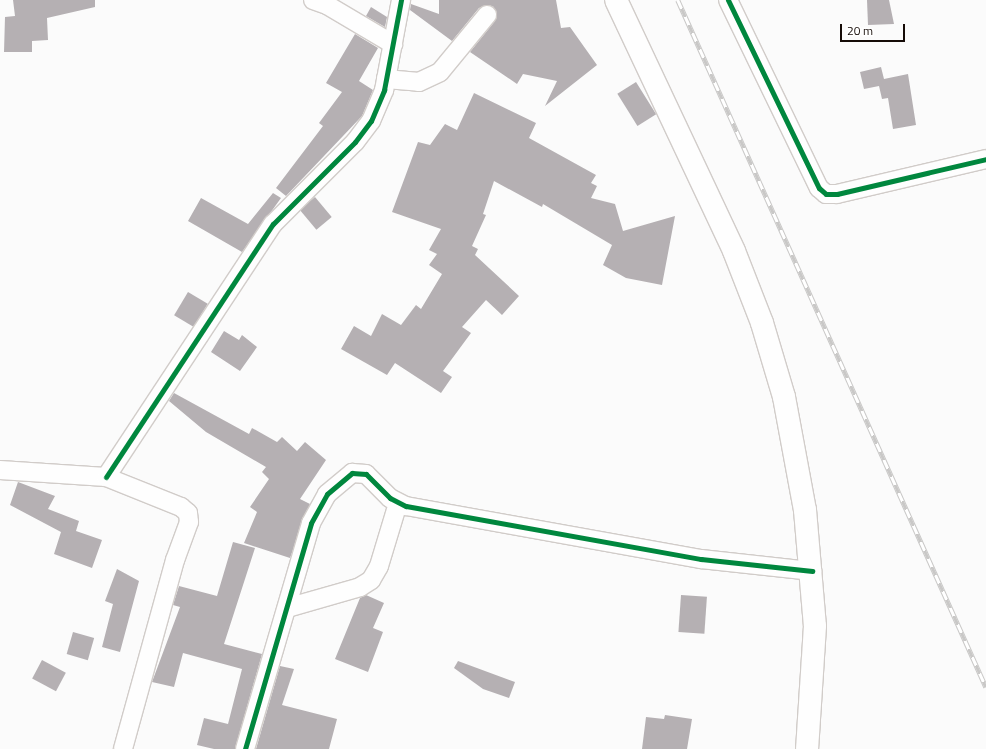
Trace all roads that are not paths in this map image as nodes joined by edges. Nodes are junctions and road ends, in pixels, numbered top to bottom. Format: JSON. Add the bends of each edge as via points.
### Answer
{"nodes":[{"id":1,"x":313,"y":0,"type":"edge"},
{"id":2,"x":401,"y":0,"type":"edge"},
{"id":3,"x":616,"y":0,"type":"edge"},
{"id":4,"x":728,"y":0,"type":"edge"},
{"id":5,"x":487,"y":15,"type":"dead end"},
{"id":6,"x":393,"y":44,"type":"junction"},
{"id":7,"x":386,"y":79,"type":"junction"},
{"id":8,"x":986,"y":159,"type":"edge"},
{"id":9,"x":0,"y":470,"type":"edge"},
{"id":10,"x":106,"y":477,"type":"junction"},
{"id":11,"x":398,"y":504,"type":"junction"},
{"id":12,"x":812,"y":572,"type":"junction"},
{"id":13,"x":287,"y":608,"type":"junction"},
{"id":14,"x":123,"y":749,"type":"edge"},
{"id":15,"x":245,"y":749,"type":"edge"},
{"id":16,"x":807,"y":749,"type":"edge"}],
"edges":[{"from":1,"to":6,"type":"street","via":[[327,5]]},
{"from":2,"to":6,"type":"street"},
{"from":3,"to":12,"type":"highway","via":[[734,251],[762,323],[784,397],[805,510]]},
{"from":4,"to":8,"type":"street","via":[[818,188],[826,194],[838,194]]},
{"from":5,"to":7,"type":"street","via":[[440,72],[419,82]]},
{"from":6,"to":7,"type":"street"},
{"from":7,"to":10,"type":"street","via":[[371,121],[355,142],[273,224]]},
{"from":9,"to":10,"type":"street"},
{"from":10,"to":14,"type":"street","via":[[181,507],[189,522],[175,560]]},
{"from":11,"to":12,"type":"street","via":[[516,528],[701,559]]},
{"from":11,"to":13,"type":"street","via":[[379,566],[371,580],[360,587]]},
{"from":11,"to":13,"type":"street","via":[[366,474],[352,472],[337,484],[311,523]]},
{"from":12,"to":16,"type":"highway","via":[[815,626]]},
{"from":13,"to":15,"type":"street"}]}
